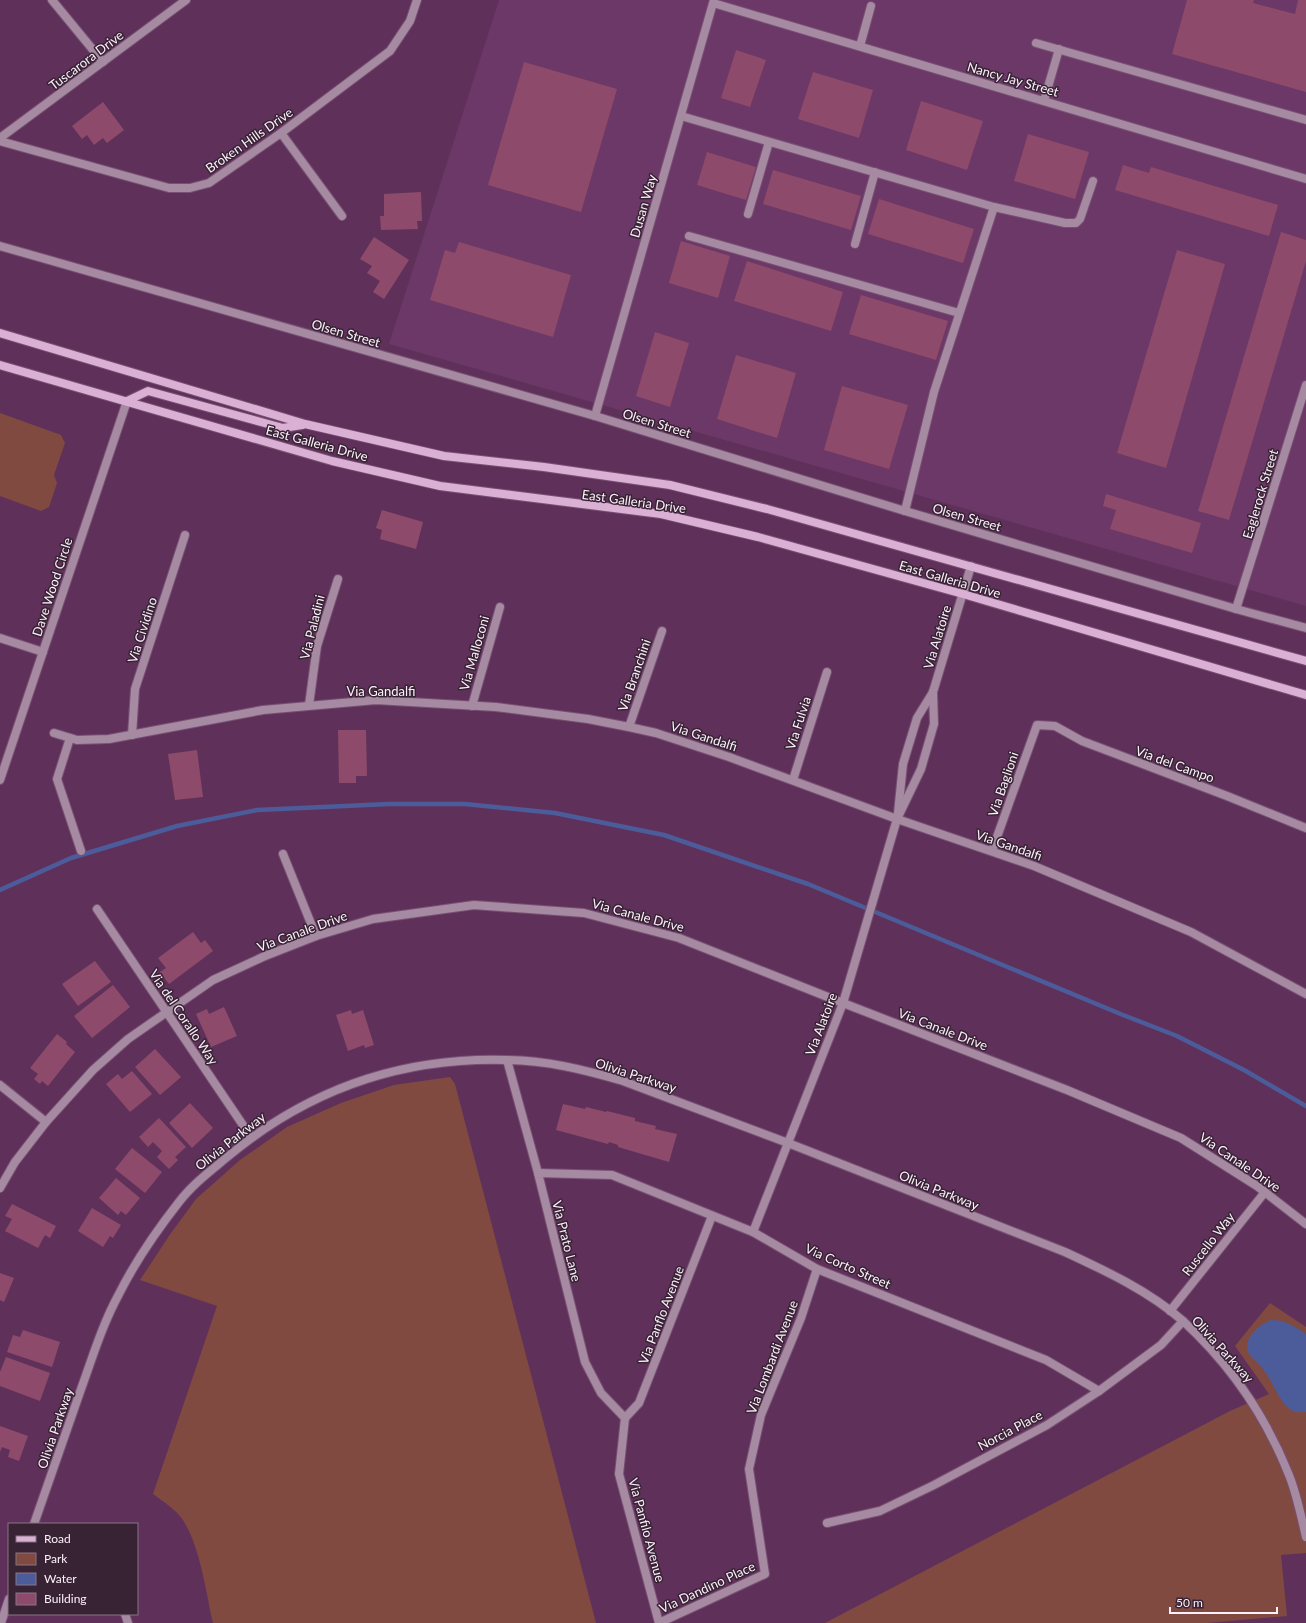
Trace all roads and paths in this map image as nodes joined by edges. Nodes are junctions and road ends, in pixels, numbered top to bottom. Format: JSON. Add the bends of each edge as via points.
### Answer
{"nodes":[{"id":1,"x":52,"y":0,"type":"edge"},
{"id":2,"x":186,"y":0,"type":"edge"},
{"id":3,"x":417,"y":0,"type":"edge"},
{"id":4,"x":713,"y":3,"type":"joint"},
{"id":5,"x":871,"y":6,"type":"dead end"},
{"id":6,"x":1036,"y":42,"type":"dead end"},
{"id":7,"x":860,"y":46,"type":"junction"},
{"id":8,"x":1059,"y":49,"type":"junction"},
{"id":9,"x":103,"y":62,"type":"junction"},
{"id":10,"x":1044,"y":101,"type":"junction"},
{"id":11,"x":681,"y":116,"type":"junction"},
{"id":12,"x":1306,"y":120,"type":"edge"},
{"id":13,"x":281,"y":133,"type":"junction"},
{"id":14,"x":0,"y":140,"type":"edge"},
{"id":15,"x":769,"y":142,"type":"junction"},
{"id":16,"x":875,"y":172,"type":"junction"},
{"id":17,"x":1306,"y":179,"type":"edge"},
{"id":18,"x":1093,"y":180,"type":"dead end"},
{"id":19,"x":994,"y":207,"type":"junction"},
{"id":20,"x":748,"y":214,"type":"dead end"},
{"id":21,"x":342,"y":216,"type":"dead end"},
{"id":22,"x":689,"y":236,"type":"dead end"},
{"id":23,"x":856,"y":244,"type":"dead end"},
{"id":24,"x":0,"y":246,"type":"edge"},
{"id":25,"x":959,"y":313,"type":"junction"},
{"id":26,"x":0,"y":333,"type":"edge"},
{"id":27,"x":0,"y":365,"type":"edge"},
{"id":28,"x":1306,"y":385,"type":"edge"},
{"id":29,"x":127,"y":401,"type":"junction"},
{"id":30,"x":595,"y":416,"type":"junction"},
{"id":31,"x":305,"y":424,"type":"junction"},
{"id":32,"x":905,"y":511,"type":"junction"},
{"id":33,"x":185,"y":535,"type":"dead end"},
{"id":34,"x":971,"y":566,"type":"junction"},
{"id":35,"x":338,"y":579,"type":"dead end"},
{"id":36,"x":963,"y":594,"type":"junction"},
{"id":37,"x":500,"y":607,"type":"dead end"},
{"id":38,"x":1236,"y":609,"type":"junction"},
{"id":39,"x":1306,"y":628,"type":"edge"},
{"id":40,"x":662,"y":631,"type":"dead end"},
{"id":41,"x":0,"y":638,"type":"edge"},
{"id":42,"x":43,"y":652,"type":"junction"},
{"id":43,"x":1306,"y":661,"type":"edge"},
{"id":44,"x":827,"y":672,"type":"dead end"},
{"id":45,"x":933,"y":692,"type":"junction"},
{"id":46,"x":1306,"y":695,"type":"edge"},
{"id":47,"x":309,"y":705,"type":"junction"},
{"id":48,"x":472,"y":706,"type":"junction"},
{"id":49,"x":1037,"y":725,"type":"joint"},
{"id":50,"x":629,"y":727,"type":"junction"},
{"id":51,"x":54,"y":733,"type":"dead end"},
{"id":52,"x":132,"y":735,"type":"junction"},
{"id":53,"x":70,"y":738,"type":"junction"},
{"id":54,"x":0,"y":780,"type":"edge"},
{"id":55,"x":793,"y":780,"type":"junction"},
{"id":56,"x":897,"y":819,"type":"junction"},
{"id":57,"x":1306,"y":828,"type":"edge"},
{"id":58,"x":81,"y":851,"type":"dead end"},
{"id":59,"x":992,"y":851,"type":"junction"},
{"id":60,"x":283,"y":854,"type":"dead end"},
{"id":61,"x":97,"y":909,"type":"dead end"},
{"id":62,"x":316,"y":936,"type":"junction"},
{"id":63,"x":1306,"y":994,"type":"edge"},
{"id":64,"x":843,"y":1003,"type":"junction"},
{"id":65,"x":166,"y":1012,"type":"junction"},
{"id":66,"x":507,"y":1060,"type":"junction"},
{"id":67,"x":0,"y":1085,"type":"edge"},
{"id":68,"x":46,"y":1122,"type":"junction"},
{"id":69,"x":251,"y":1137,"type":"junction"},
{"id":70,"x":788,"y":1143,"type":"junction"},
{"id":71,"x":538,"y":1173,"type":"junction"},
{"id":72,"x":0,"y":1188,"type":"edge"},
{"id":73,"x":1265,"y":1192,"type":"junction"},
{"id":74,"x":712,"y":1216,"type":"junction"},
{"id":75,"x":1306,"y":1224,"type":"edge"},
{"id":76,"x":753,"y":1232,"type":"junction"},
{"id":77,"x":817,"y":1269,"type":"junction"},
{"id":78,"x":1170,"y":1311,"type":"junction"},
{"id":79,"x":1182,"y":1321,"type":"junction"},
{"id":80,"x":1099,"y":1391,"type":"junction"},
{"id":81,"x":625,"y":1418,"type":"junction"},
{"id":82,"x":34,"y":1523,"type":"edge"},
{"id":83,"x":826,"y":1523,"type":"dead end"},
{"id":84,"x":1306,"y":1537,"type":"edge"},
{"id":85,"x":765,"y":1574,"type":"joint"},
{"id":86,"x":8,"y":1601,"type":"edge"},
{"id":87,"x":1,"y":1623,"type":"edge"},
{"id":88,"x":659,"y":1623,"type":"edge"}],
"edges":[{"from":1,"to":9,"type":"street"},
{"from":2,"to":9,"type":"street","name":"Tuscarora Drive"},
{"from":3,"to":13,"type":"street","name":"Broken Hills Drive","via":[[410,21],[390,51]]},
{"from":4,"to":7,"type":"street","name":"Nancy Jay Street"},
{"from":4,"to":11,"type":"street","name":"Dusan Way"},
{"from":5,"to":7,"type":"street"},
{"from":6,"to":8,"type":"street"},
{"from":7,"to":10,"type":"street","name":"Nancy Jay Street"},
{"from":8,"to":10,"type":"street"},
{"from":8,"to":12,"type":"street"},
{"from":9,"to":14,"type":"street","name":"Tuscarora Drive"},
{"from":10,"to":17,"type":"street","name":"Nancy Jay Street"},
{"from":11,"to":15,"type":"street"},
{"from":11,"to":30,"type":"street","name":"Dusan Way"},
{"from":13,"to":14,"type":"street","name":"Broken Hills Drive","via":[[209,183],[190,188],[169,188]]},
{"from":13,"to":21,"type":"street"},
{"from":15,"to":16,"type":"street"},
{"from":15,"to":20,"type":"street"},
{"from":16,"to":19,"type":"street"},
{"from":16,"to":23,"type":"street"},
{"from":18,"to":19,"type":"street","via":[[1080,219],[1076,223],[1065,223]]},
{"from":19,"to":25,"type":"street"},
{"from":22,"to":25,"type":"street"},
{"from":24,"to":30,"type":"street","name":"Olsen Street"},
{"from":25,"to":32,"type":"street","via":[[934,392]]},
{"from":26,"to":31,"type":"main road","name":"East Galleria Drive"},
{"from":27,"to":29,"type":"main road","name":"East Galleria Drive"},
{"from":28,"to":38,"type":"street","name":"Eaglerock Street"},
{"from":29,"to":31,"type":"main road","via":[[148,391],[283,428]]},
{"from":29,"to":36,"type":"main road","name":"East Galleria Drive","via":[[332,460],[440,486],[661,514],[758,537]]},
{"from":29,"to":42,"type":"street","name":"Dave Wood Circle"},
{"from":30,"to":32,"type":"street","name":"Olsen Street"},
{"from":31,"to":34,"type":"main road","name":"East Galleria Drive","via":[[444,456],[670,485],[767,509]]},
{"from":32,"to":38,"type":"street","name":"Olsen Street"},
{"from":33,"to":52,"type":"street","name":"Via Cividino","via":[[136,689]]},
{"from":34,"to":36,"type":"street","name":"Via Alatoire"},
{"from":34,"to":43,"type":"main road","name":"East Galleria Drive"},
{"from":35,"to":47,"type":"street","name":"Via Paladini","via":[[317,646]]},
{"from":36,"to":45,"type":"street","name":"Via Alatoire"},
{"from":36,"to":46,"type":"main road","name":"East Galleria Drive"},
{"from":37,"to":48,"type":"street","name":"Via Malloconi"},
{"from":38,"to":39,"type":"street","name":"Olsen Street"},
{"from":40,"to":50,"type":"street","name":"Via Branchini"},
{"from":41,"to":42,"type":"street"},
{"from":42,"to":54,"type":"street","name":"Dave Wood Circle"},
{"from":44,"to":55,"type":"street","name":"Via Fulvia"},
{"from":45,"to":56,"type":"street","name":"Via Alatoire","via":[[917,718],[903,764]]},
{"from":45,"to":56,"type":"street","name":"Via Alatoire","via":[[934,724],[921,769]]},
{"from":47,"to":48,"type":"street","name":"Via Gandalfi","via":[[376,700]]},
{"from":47,"to":52,"type":"street","name":"Via Gandalfi","via":[[263,710]]},
{"from":48,"to":50,"type":"street","name":"Via Gandalfi","via":[[557,715]]},
{"from":49,"to":57,"type":"street","name":"Via del Campo","via":[[1055,726],[1082,741]]},
{"from":49,"to":59,"type":"street","name":"Via Baglioni"},
{"from":50,"to":55,"type":"street","name":"Via Gandalfi","via":[[656,733]]},
{"from":51,"to":53,"type":"street","name":"Via Gandalfi"},
{"from":52,"to":53,"type":"street","name":"Via Gandalfi","via":[[109,739]]},
{"from":53,"to":58,"type":"street","via":[[57,779]]},
{"from":55,"to":56,"type":"street","name":"Via Gandalfi"},
{"from":56,"to":59,"type":"street","name":"Via Gandalfi"},
{"from":56,"to":64,"type":"street","name":"Via Alatoire"},
{"from":59,"to":63,"type":"street","name":"Via Gandalfi","via":[[1191,932]]},
{"from":60,"to":62,"type":"street"},
{"from":61,"to":65,"type":"street","name":"Via del Corallo Way"},
{"from":62,"to":64,"type":"street","name":"Via Canale Drive","via":[[373,919],[474,905],[584,913],[679,938]]},
{"from":62,"to":65,"type":"street","name":"Via Canale Drive","via":[[213,980]]},
{"from":64,"to":70,"type":"street","name":"Via Alatoire"},
{"from":64,"to":73,"type":"street","name":"Via Canale Drive","via":[[1181,1138]]},
{"from":65,"to":68,"type":"street","name":"Via Canale Drive","via":[[128,1039],[93,1070]]},
{"from":65,"to":69,"type":"street","name":"Via del Corallo Way"},
{"from":66,"to":69,"type":"street","name":"Olivia Parkway","via":[[443,1063],[372,1076],[299,1107]]},
{"from":66,"to":70,"type":"street","name":"Olivia Parkway","via":[[550,1064],[603,1075]]},
{"from":66,"to":71,"type":"street","name":"Via Prato Lane"},
{"from":67,"to":68,"type":"street"},
{"from":68,"to":72,"type":"street","name":"Via Canale Drive","via":[[15,1162]]},
{"from":69,"to":82,"type":"street","name":"Olivia Parkway","via":[[199,1180],[180,1201],[118,1294],[101,1332]]},
{"from":70,"to":76,"type":"street","name":"Via Alatoire"},
{"from":70,"to":78,"type":"street","name":"Olivia Parkway","via":[[1065,1252],[1106,1271]]},
{"from":71,"to":74,"type":"street","name":"Via Corto Street","via":[[612,1175]]},
{"from":71,"to":81,"type":"street","name":"Via Prato Lane","via":[[585,1362],[601,1393]]},
{"from":73,"to":75,"type":"street","name":"Via Canale Drive"},
{"from":73,"to":78,"type":"street","name":"Ruscello Way"},
{"from":74,"to":76,"type":"street","name":"Via Corto Street"},
{"from":74,"to":81,"type":"street","name":"Via Panflo Avenue","via":[[639,1403]]},
{"from":76,"to":77,"type":"street","name":"Via Corto Street"},
{"from":77,"to":80,"type":"street","name":"Via Corto Street","via":[[1046,1360]]},
{"from":77,"to":85,"type":"street","name":"Via Lombardi Avenue","via":[[801,1318],[761,1415],[749,1469]]},
{"from":78,"to":79,"type":"street","name":"Olivia Parkway"},
{"from":79,"to":80,"type":"street","name":"Norcia Place","via":[[1161,1345]]},
{"from":79,"to":84,"type":"street","name":"Olivia Parkway","via":[[1220,1359],[1242,1386],[1260,1416],[1290,1476]]},
{"from":80,"to":83,"type":"street","name":"Norcia Place","via":[[1047,1425],[934,1485],[880,1511]]},
{"from":81,"to":88,"type":"street","name":"Via Panfilo Avenue","via":[[620,1474]]},
{"from":85,"to":88,"type":"street","name":"Via Dandino Place"},
{"from":86,"to":87,"type":"street"}]}
